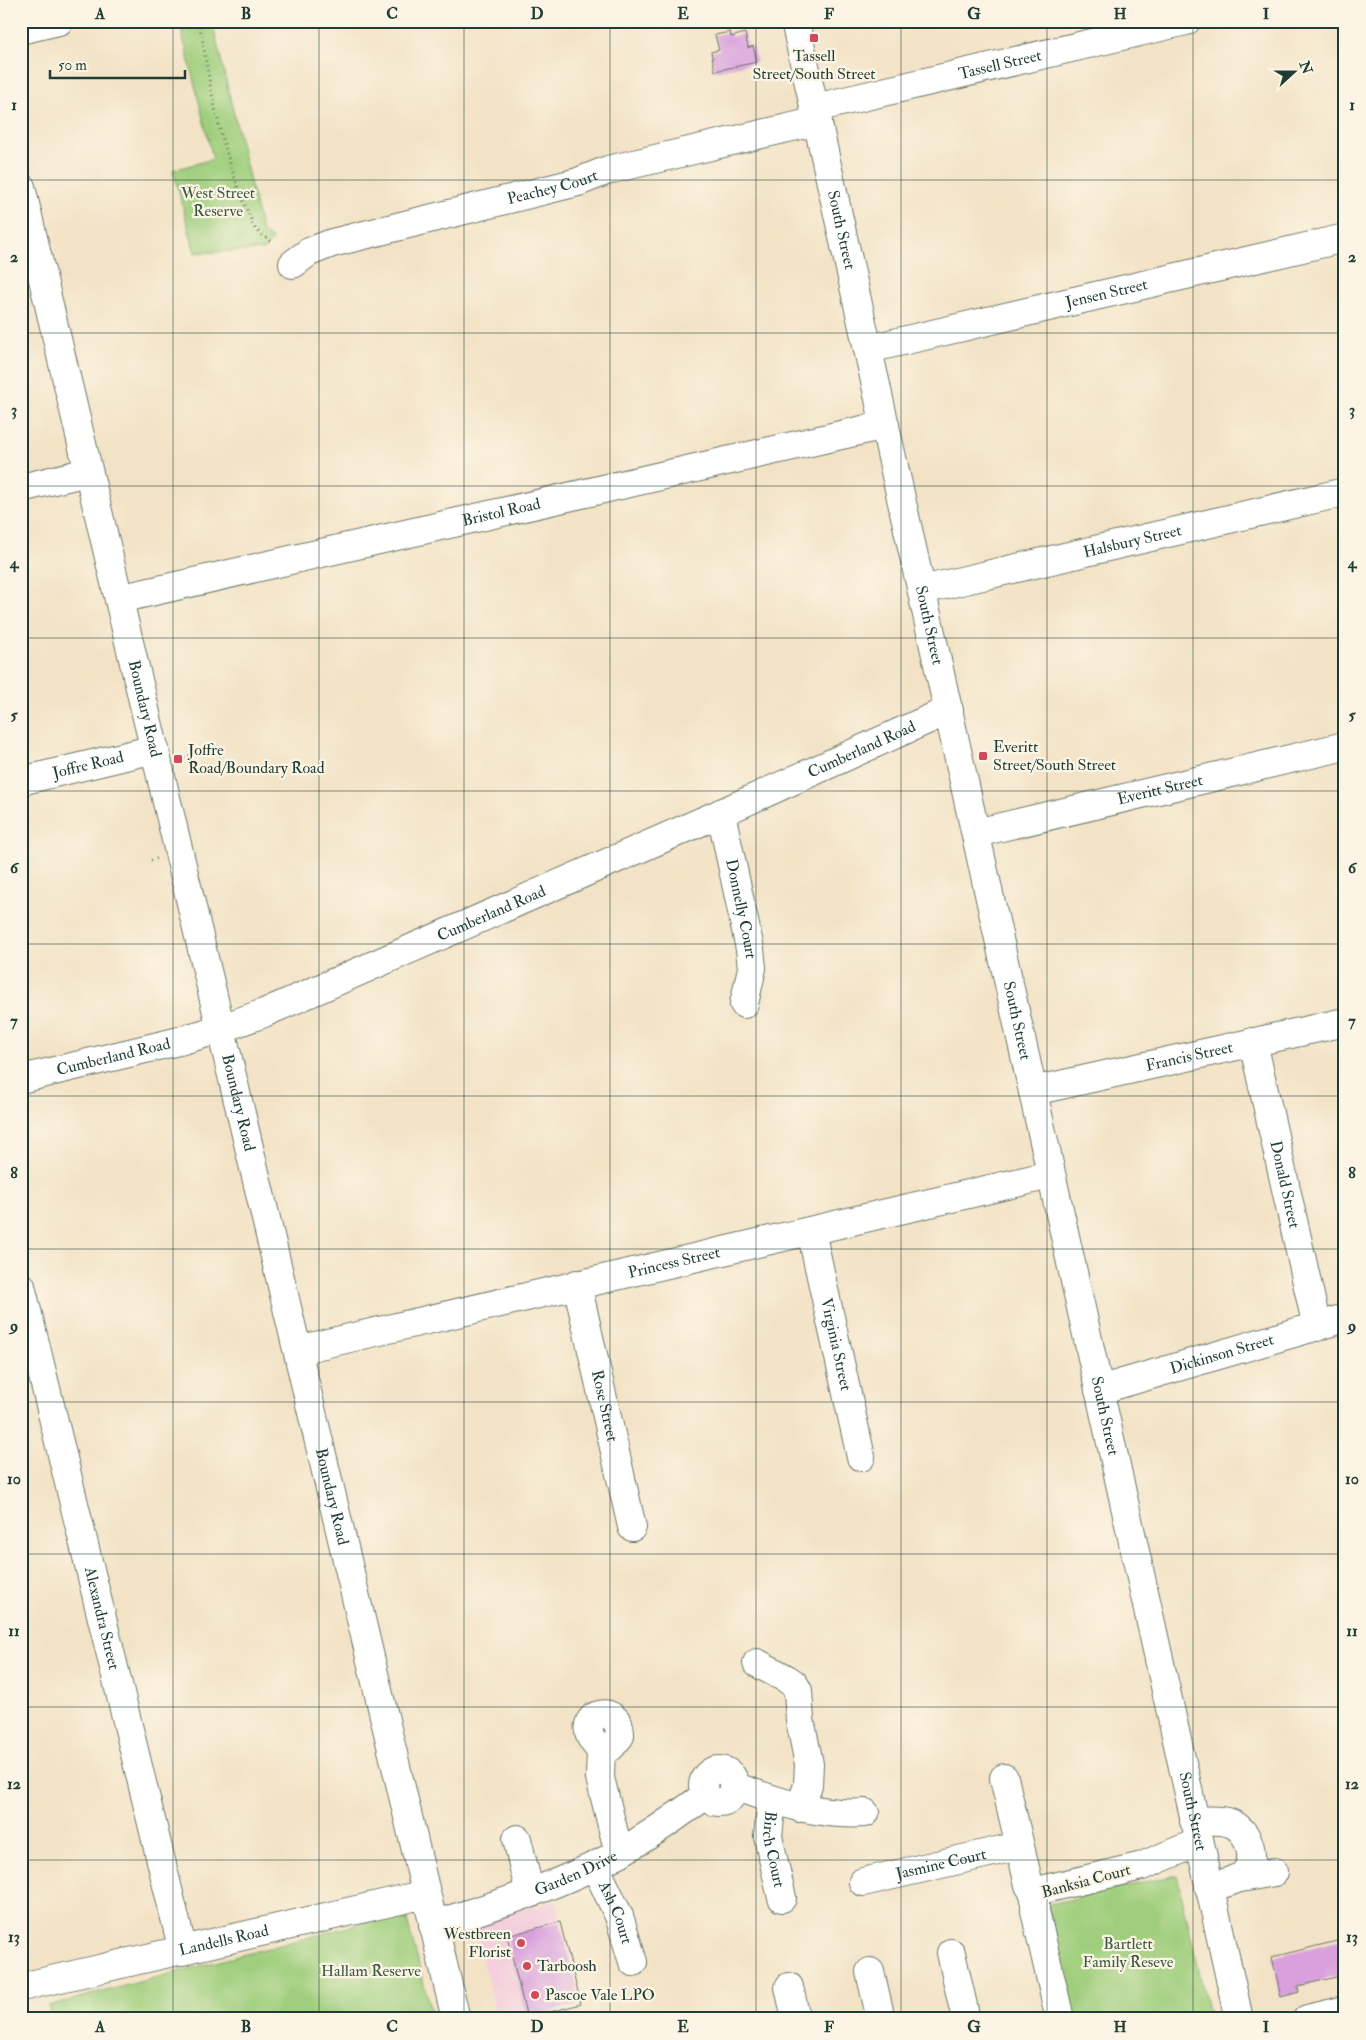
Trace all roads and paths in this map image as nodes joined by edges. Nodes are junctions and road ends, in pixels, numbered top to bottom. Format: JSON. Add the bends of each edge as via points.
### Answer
{"nodes":[{"id":1,"x":59,"y":21,"type":"edge"},
{"id":2,"x":199,"y":21,"type":"edge"},
{"id":3,"x":795,"y":21,"type":"edge"},
{"id":4,"x":1186,"y":21,"type":"edge"},
{"id":5,"x":21,"y":30,"type":"edge"},
{"id":6,"x":816,"y":114,"type":"junction"},
{"id":7,"x":21,"y":188,"type":"edge"},
{"id":8,"x":1345,"y":238,"type":"edge"},
{"id":9,"x":272,"y":242,"type":"dead end"},
{"id":10,"x":293,"y":264,"type":"dead end"},
{"id":11,"x":868,"y":349,"type":"junction"},
{"id":12,"x":885,"y":425,"type":"junction"},
{"id":13,"x":88,"y":472,"type":"junction"},
{"id":14,"x":21,"y":488,"type":"edge"},
{"id":15,"x":1345,"y":492,"type":"edge"},
{"id":16,"x":922,"y":590,"type":"junction"},
{"id":17,"x":119,"y":599,"type":"junction"},
{"id":18,"x":949,"y":710,"type":"junction"},
{"id":19,"x":1345,"y":746,"type":"edge"},
{"id":20,"x":166,"y":754,"type":"junction"},
{"id":21,"x":193,"y":755,"type":"dead end"},
{"id":22,"x":21,"y":781,"type":"edge"},
{"id":23,"x":721,"y":813,"type":"junction"},
{"id":24,"x":976,"y":832,"type":"junction"},
{"id":25,"x":744,"y":1004,"type":"dead end"},
{"id":26,"x":1345,"y":1022,"type":"edge"},
{"id":27,"x":220,"y":1030,"type":"junction"},
{"id":28,"x":1253,"y":1042,"type":"junction"},
{"id":29,"x":21,"y":1079,"type":"edge"},
{"id":30,"x":1033,"y":1091,"type":"junction"},
{"id":31,"x":1050,"y":1174,"type":"junction"},
{"id":32,"x":811,"y":1231,"type":"junction"},
{"id":33,"x":577,"y":1284,"type":"junction"},
{"id":34,"x":21,"y":1286,"type":"edge"},
{"id":35,"x":1345,"y":1318,"type":"edge"},
{"id":36,"x":1317,"y":1327,"type":"junction"},
{"id":37,"x":298,"y":1350,"type":"junction"},
{"id":38,"x":1099,"y":1390,"type":"junction"},
{"id":39,"x":861,"y":1457,"type":"dead end"},
{"id":40,"x":632,"y":1527,"type":"dead end"},
{"id":41,"x":757,"y":1663,"type":"dead end"},
{"id":42,"x":601,"y":1750,"type":"dead end"},
{"id":43,"x":1004,"y":1778,"type":"dead end"},
{"id":44,"x":772,"y":1800,"type":"junction"},
{"id":45,"x":800,"y":1808,"type":"junction"},
{"id":46,"x":865,"y":1813,"type":"dead end"},
{"id":47,"x":1197,"y":1831,"type":"junction"},
{"id":48,"x":517,"y":1839,"type":"dead end"},
{"id":49,"x":1019,"y":1846,"type":"junction"},
{"id":50,"x":619,"y":1853,"type":"junction"},
{"id":51,"x":595,"y":1866,"type":"junction"},
{"id":52,"x":1274,"y":1872,"type":"dead end"},
{"id":53,"x":1235,"y":1880,"type":"junction"},
{"id":54,"x":863,"y":1882,"type":"dead end"},
{"id":55,"x":1209,"y":1887,"type":"junction"},
{"id":56,"x":426,"y":1894,"type":"junction"},
{"id":57,"x":530,"y":1894,"type":"junction"},
{"id":58,"x":1035,"y":1895,"type":"junction"},
{"id":59,"x":782,"y":1898,"type":"dead end"},
{"id":60,"x":433,"y":1925,"type":"junction"},
{"id":61,"x":183,"y":1951,"type":"junction"},
{"id":62,"x":951,"y":1953,"type":"dead end"},
{"id":63,"x":633,"y":1962,"type":"dead end"},
{"id":64,"x":870,"y":1972,"type":"dead end"},
{"id":65,"x":789,"y":1987,"type":"dead end"},
{"id":66,"x":21,"y":1988,"type":"edge"},
{"id":67,"x":1345,"y":2010,"type":"edge"},
{"id":68,"x":456,"y":2019,"type":"edge"},
{"id":69,"x":796,"y":2019,"type":"edge"},
{"id":70,"x":881,"y":2019,"type":"edge"},
{"id":71,"x":966,"y":2019,"type":"edge"},
{"id":72,"x":1060,"y":2019,"type":"edge"},
{"id":73,"x":1239,"y":2019,"type":"edge"},
{"id":74,"x":1307,"y":2019,"type":"edge"}],
"edges":[{"from":1,"to":5,"type":"street"},
{"from":2,"to":9,"type":"path","via":[[216,109],[238,188],[255,229]]},
{"from":3,"to":6,"type":"street","name":"South Street"},
{"from":4,"to":6,"type":"street","name":"Tassell Street"},
{"from":6,"to":10,"type":"street","name":"Peachey Court","via":[[608,170],[578,182],[332,242],[309,252]]},
{"from":6,"to":11,"type":"street","name":"South Street"},
{"from":7,"to":13,"type":"street","name":"Boundary Road"},
{"from":8,"to":11,"type":"street","name":"Jensen Street"},
{"from":11,"to":12,"type":"street","name":"South Street"},
{"from":12,"to":16,"type":"street","name":"South Street"},
{"from":12,"to":17,"type":"street","name":"Bristol Road"},
{"from":13,"to":14,"type":"street"},
{"from":13,"to":17,"type":"street","name":"Boundary Road"},
{"from":15,"to":16,"type":"street","name":"Halsbury Street"},
{"from":16,"to":18,"type":"street","name":"South Street"},
{"from":17,"to":20,"type":"street","name":"Boundary Road"},
{"from":18,"to":23,"type":"street","name":"Cumberland Road"},
{"from":18,"to":24,"type":"street","name":"South Street"},
{"from":19,"to":24,"type":"street","name":"Everitt Street"},
{"from":20,"to":21,"type":"path"},
{"from":20,"to":22,"type":"street","name":"Joffre Road"},
{"from":20,"to":27,"type":"street","name":"Boundary Road"},
{"from":23,"to":25,"type":"street","name":"Donnelly Court","via":[[750,949],[752,968]]},
{"from":23,"to":27,"type":"street","name":"Cumberland Road"},
{"from":24,"to":30,"type":"street","name":"South Street"},
{"from":26,"to":28,"type":"street","name":"Francis Street"},
{"from":27,"to":29,"type":"street","name":"Cumberland Road"},
{"from":27,"to":37,"type":"street","name":"Boundary Road"},
{"from":28,"to":30,"type":"street","name":"Francis Street"},
{"from":28,"to":36,"type":"street","name":"Donald Street"},
{"from":30,"to":31,"type":"street","name":"South Street"},
{"from":31,"to":32,"type":"street","name":"Princess Street"},
{"from":31,"to":38,"type":"street","name":"South Street"},
{"from":32,"to":33,"type":"street","name":"Princess Street"},
{"from":32,"to":39,"type":"street","name":"Virginia Street"},
{"from":33,"to":37,"type":"street","name":"Princess Street"},
{"from":33,"to":40,"type":"street","name":"Rose Street"},
{"from":34,"to":61,"type":"street","name":"Alexandra Street"},
{"from":35,"to":36,"type":"street","name":"Dickinson Street"},
{"from":36,"to":38,"type":"street","name":"Dickinson Street"},
{"from":37,"to":56,"type":"street","name":"Boundary Road"},
{"from":38,"to":47,"type":"street","name":"South Street"},
{"from":41,"to":45,"type":"street","via":[[787,1679],[798,1691],[809,1764],[808,1785]]},
{"from":42,"to":50,"type":"street","via":[[600,1778]]},
{"from":43,"to":49,"type":"street"},
{"from":44,"to":45,"type":"street"},
{"from":44,"to":50,"type":"street","name":"Garden Drive","via":[[734,1786],[731,1795],[723,1801],[706,1795]]},
{"from":44,"to":59,"type":"street","name":"Birch Court","via":[[768,1836]]},
{"from":45,"to":46,"type":"street","via":[[828,1813]]},
{"from":47,"to":53,"type":"street","via":[[1222,1821],[1240,1828],[1250,1845],[1251,1857],[1244,1874]]},
{"from":47,"to":55,"type":"street","name":"South Street"},
{"from":47,"to":58,"type":"street","name":"Banksia Court","via":[[1142,1866],[1041,1890]]},
{"from":48,"to":57,"type":"street"},
{"from":49,"to":54,"type":"street","name":"Jasmine Court"},
{"from":49,"to":58,"type":"street","via":[[1029,1885]]},
{"from":50,"to":51,"type":"street","name":"Garden Drive"},
{"from":51,"to":57,"type":"street","name":"Garden Drive"},
{"from":51,"to":63,"type":"street","name":"Ash Court","via":[[619,1916]]},
{"from":52,"to":53,"type":"street"},
{"from":53,"to":55,"type":"street"},
{"from":55,"to":73,"type":"street","name":"South Street"},
{"from":56,"to":60,"type":"street","name":"Boundary Road"},
{"from":56,"to":61,"type":"street","name":"Landells Road"},
{"from":57,"to":60,"type":"street","name":"Garden Drive"},
{"from":58,"to":72,"type":"street","name":"Banksia Court","via":[[1035,1910]]},
{"from":60,"to":68,"type":"street","name":"Boundary Road"},
{"from":61,"to":66,"type":"street","name":"Landells Road"},
{"from":62,"to":71,"type":"street"},
{"from":64,"to":70,"type":"street"},
{"from":65,"to":69,"type":"street"},
{"from":67,"to":74,"type":"street"}]}
